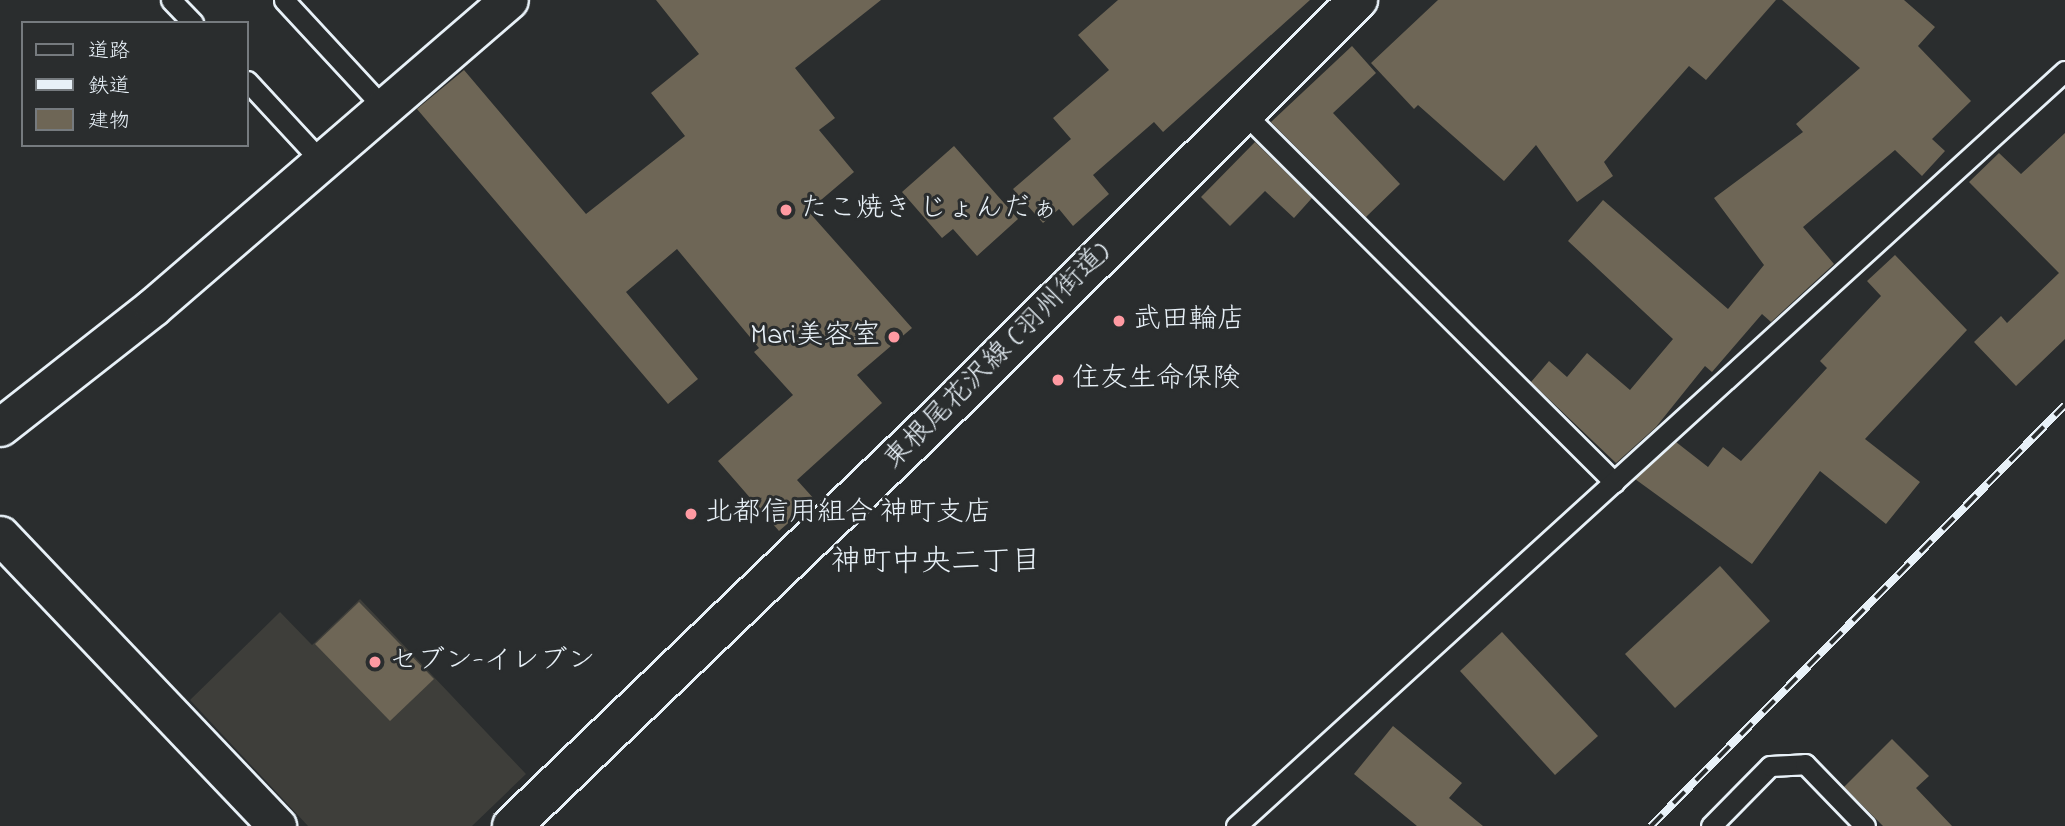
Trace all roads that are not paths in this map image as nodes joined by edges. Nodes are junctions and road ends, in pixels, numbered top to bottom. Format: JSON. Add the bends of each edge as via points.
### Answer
{"nodes":[{"id":1,"x":172,"y":0,"type":"edge"},
{"id":2,"x":284,"y":0,"type":"edge"},
{"id":3,"x":509,"y":0,"type":"edge"},
{"id":4,"x":1358,"y":0,"type":"edge"},
{"id":5,"x":190,"y":21,"type":"edge"},
{"id":6,"x":2065,"y":71,"type":"edge"},
{"id":7,"x":248,"y":82,"type":"edge"},
{"id":8,"x":383,"y":107,"type":"junction"},
{"id":9,"x":1244,"y":113,"type":"junction"},
{"id":10,"x":321,"y":161,"type":"junction"},
{"id":11,"x":0,"y":427,"type":"edge"},
{"id":12,"x":1614,"y":482,"type":"junction"},
{"id":13,"x":0,"y":535,"type":"edge"},
{"id":14,"x":277,"y":826,"type":"edge"},
{"id":15,"x":513,"y":826,"type":"edge"},
{"id":16,"x":1236,"y":826,"type":"edge"},
{"id":17,"x":1711,"y":826,"type":"edge"},
{"id":18,"x":1865,"y":826,"type":"edge"}],
"edges":[{"from":1,"to":5,"type":"lane"},
{"from":2,"to":8,"type":"lane"},
{"from":3,"to":8,"type":"street"},
{"from":4,"to":9,"type":"main road","name":"東根尾花沢線 (羽州街道)"},
{"from":6,"to":12,"type":"lane"},
{"from":7,"to":10,"type":"lane"},
{"from":8,"to":10,"type":"street"},
{"from":9,"to":12,"type":"lane"},
{"from":9,"to":15,"type":"main road","name":"東根尾花沢線 (羽州街道)","via":[[928,427]]},
{"from":10,"to":11,"type":"street","via":[[153,307]]},
{"from":12,"to":16,"type":"lane"},
{"from":13,"to":14,"type":"street"},
{"from":17,"to":18,"type":"lane","via":[[1770,766],[1805,764]]}]}
